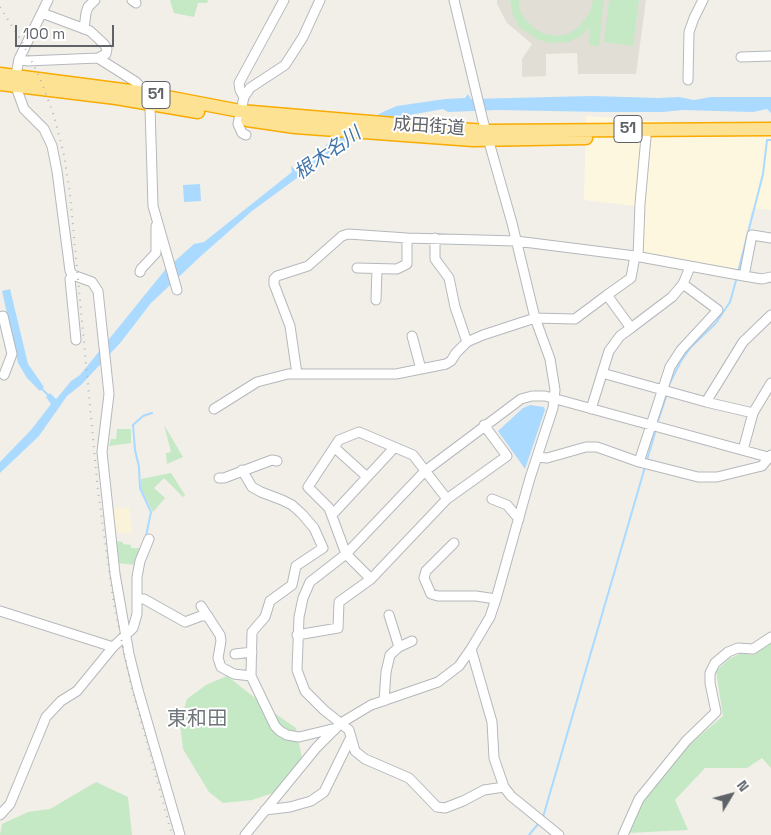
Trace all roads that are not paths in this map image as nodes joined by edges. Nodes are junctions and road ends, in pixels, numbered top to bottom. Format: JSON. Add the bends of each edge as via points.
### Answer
{"nodes":[{"id":1,"x":48,"y":0,"type":"edge"},
{"id":2,"x":95,"y":0,"type":"edge"},
{"id":3,"x":284,"y":0,"type":"edge"},
{"id":4,"x":320,"y":0,"type":"edge"},
{"id":5,"x":454,"y":0,"type":"edge"},
{"id":6,"x":703,"y":0,"type":"edge"},
{"id":7,"x":42,"y":13,"type":"junction"},
{"id":8,"x":84,"y":29,"type":"junction"},
{"id":9,"x":771,"y":56,"type":"edge"},
{"id":10,"x":741,"y":57,"type":"dead end"},
{"id":11,"x":98,"y":58,"type":"junction"},
{"id":12,"x":20,"y":59,"type":"junction"},
{"id":13,"x":0,"y":74,"type":"edge"},
{"id":14,"x":688,"y":80,"type":"dead end"},
{"id":15,"x":16,"y":81,"type":"junction"},
{"id":16,"x":0,"y":84,"type":"edge"},
{"id":17,"x":244,"y":97,"type":"junction"},
{"id":18,"x":148,"y":98,"type":"junction"},
{"id":19,"x":239,"y":115,"type":"junction"},
{"id":20,"x":771,"y":129,"type":"edge"},
{"id":21,"x":481,"y":132,"type":"junction"},
{"id":22,"x":246,"y":135,"type":"dead end"},
{"id":23,"x":646,"y":138,"type":"junction"},
{"id":24,"x":771,"y":138,"type":"edge"},
{"id":25,"x":158,"y":224,"type":"junction"},
{"id":26,"x":407,"y":238,"type":"junction"},
{"id":27,"x":435,"y":238,"type":"junction"},
{"id":28,"x":771,"y":238,"type":"edge"},
{"id":29,"x":516,"y":241,"type":"junction"},
{"id":30,"x":636,"y":256,"type":"junction"},
{"id":31,"x":690,"y":266,"type":"junction"},
{"id":32,"x":357,"y":268,"type":"dead end"},
{"id":33,"x":377,"y":269,"type":"junction"},
{"id":34,"x":140,"y":272,"type":"dead end"},
{"id":35,"x":73,"y":275,"type":"junction"},
{"id":36,"x":740,"y":275,"type":"junction"},
{"id":37,"x":771,"y":277,"type":"edge"},
{"id":38,"x":683,"y":284,"type":"junction"},
{"id":39,"x":177,"y":290,"type":"dead end"},
{"id":40,"x":606,"y":295,"type":"junction"},
{"id":41,"x":376,"y":300,"type":"dead end"},
{"id":42,"x":771,"y":315,"type":"edge"},
{"id":43,"x":0,"y":317,"type":"edge"},
{"id":44,"x":535,"y":318,"type":"junction"},
{"id":45,"x":631,"y":328,"type":"junction"},
{"id":46,"x":412,"y":336,"type":"dead end"},
{"id":47,"x":76,"y":340,"type":"dead end"},
{"id":48,"x":467,"y":342,"type":"junction"},
{"id":49,"x":421,"y":370,"type":"junction"},
{"id":50,"x":602,"y":373,"type":"junction"},
{"id":51,"x":297,"y":374,"type":"junction"},
{"id":52,"x":4,"y":375,"type":"dead end"},
{"id":53,"x":771,"y":383,"type":"edge"},
{"id":54,"x":662,"y":390,"type":"junction"},
{"id":55,"x":554,"y":399,"type":"junction"},
{"id":56,"x":706,"y":402,"type":"junction"},
{"id":57,"x":214,"y":409,"type":"dead end"},
{"id":58,"x":590,"y":409,"type":"junction"},
{"id":59,"x":753,"y":413,"type":"junction"},
{"id":60,"x":484,"y":425,"type":"junction"},
{"id":61,"x":650,"y":426,"type":"junction"},
{"id":62,"x":335,"y":448,"type":"junction"},
{"id":63,"x":394,"y":448,"type":"junction"},
{"id":64,"x":743,"y":450,"type":"junction"},
{"id":65,"x":537,"y":457,"type":"junction"},
{"id":66,"x":770,"y":457,"type":"edge"},
{"id":67,"x":278,"y":462,"type":"dead end"},
{"id":68,"x":644,"y":463,"type":"junction"},
{"id":69,"x":242,"y":470,"type":"junction"},
{"id":70,"x":425,"y":471,"type":"junction"},
{"id":71,"x":366,"y":476,"type":"junction"},
{"id":72,"x":219,"y":478,"type":"dead end"},
{"id":73,"x":447,"y":499,"type":"junction"},
{"id":74,"x":492,"y":499,"type":"dead end"},
{"id":75,"x":332,"y":515,"type":"junction"},
{"id":76,"x":519,"y":520,"type":"junction"},
{"id":77,"x":149,"y":538,"type":"dead end"},
{"id":78,"x":454,"y":543,"type":"dead end"},
{"id":79,"x":346,"y":554,"type":"junction"},
{"id":80,"x":371,"y":579,"type":"junction"},
{"id":81,"x":137,"y":598,"type":"junction"},
{"id":82,"x":496,"y":600,"type":"junction"},
{"id":83,"x":201,"y":606,"type":"dead end"},
{"id":84,"x":0,"y":612,"type":"edge"},
{"id":85,"x":389,"y":615,"type":"dead end"},
{"id":86,"x":208,"y":616,"type":"junction"},
{"id":87,"x":126,"y":636,"type":"junction"},
{"id":88,"x":297,"y":636,"type":"junction"},
{"id":89,"x":771,"y":637,"type":"edge"},
{"id":90,"x":412,"y":641,"type":"dead end"},
{"id":91,"x":113,"y":647,"type":"junction"},
{"id":92,"x":399,"y":647,"type":"junction"},
{"id":93,"x":471,"y":649,"type":"junction"},
{"id":94,"x":252,"y":652,"type":"junction"},
{"id":95,"x":235,"y":654,"type":"dead end"},
{"id":96,"x":251,"y":676,"type":"junction"},
{"id":97,"x":384,"y":702,"type":"junction"},
{"id":98,"x":341,"y":723,"type":"junction"},
{"id":99,"x":334,"y":729,"type":"junction"},
{"id":100,"x":351,"y":737,"type":"junction"},
{"id":101,"x":504,"y":787,"type":"junction"},
{"id":102,"x":265,"y":810,"type":"junction"},
{"id":103,"x":0,"y":815,"type":"edge"},
{"id":104,"x":180,"y":835,"type":"edge"},
{"id":105,"x":245,"y":835,"type":"edge"},
{"id":106,"x":559,"y":835,"type":"edge"},
{"id":107,"x":622,"y":835,"type":"edge"}],
"edges":[{"from":1,"to":7,"type":"street"},
{"from":2,"to":8,"type":"street","via":[[88,7]]},
{"from":3,"to":17,"type":"street","via":[[239,83]]},
{"from":4,"to":17,"type":"street","via":[[303,37],[285,65],[250,88]]},
{"from":5,"to":21,"type":"street"},
{"from":6,"to":14,"type":"street","via":[[689,32]]},
{"from":7,"to":8,"type":"street"},
{"from":7,"to":12,"type":"street"},
{"from":8,"to":11,"type":"street","via":[[90,30],[107,49],[106,54]]},
{"from":9,"to":10,"type":"street"},
{"from":11,"to":12,"type":"street"},
{"from":11,"to":18,"type":"street","via":[[136,82]]},
{"from":12,"to":15,"type":"street"},
{"from":13,"to":15,"type":"highway","name":"成田街道","number":"51"},
{"from":15,"to":16,"type":"highway","name":"成田街道","number":"51"},
{"from":15,"to":18,"type":"highway","name":"成田街道","number":"51","via":[[116,98]]},
{"from":15,"to":35,"type":"street","via":[[24,108],[50,140],[69,268]]},
{"from":17,"to":19,"type":"street"},
{"from":18,"to":19,"type":"highway","name":"成田街道","number":"51"},
{"from":18,"to":25,"type":"street","via":[[153,201]]},
{"from":19,"to":21,"type":"highway","name":"成田街道","number":"51","via":[[295,122]]},
{"from":19,"to":22,"type":"street","via":[[238,124]]},
{"from":20,"to":21,"type":"highway","name":"成田街道","number":"51"},
{"from":21,"to":23,"type":"highway","name":"成田街道","number":"51"},
{"from":21,"to":29,"type":"street"},
{"from":23,"to":24,"type":"highway","name":"成田街道","number":"51"},
{"from":23,"to":30,"type":"street"},
{"from":25,"to":34,"type":"street","via":[[155,228],[156,253]]},
{"from":25,"to":39,"type":"street"},
{"from":26,"to":27,"type":"street"},
{"from":26,"to":33,"type":"street","via":[[407,264],[397,269]]},
{"from":26,"to":51,"type":"street","via":[[348,234],[308,266],[274,279],[290,326]]},
{"from":27,"to":29,"type":"street"},
{"from":27,"to":48,"type":"street","via":[[435,260],[449,278]]},
{"from":28,"to":36,"type":"street","via":[[752,235]]},
{"from":29,"to":30,"type":"street"},
{"from":29,"to":44,"type":"street"},
{"from":30,"to":31,"type":"street"},
{"from":30,"to":40,"type":"street","via":[[631,278]]},
{"from":31,"to":36,"type":"street"},
{"from":31,"to":38,"type":"street"},
{"from":32,"to":33,"type":"street"},
{"from":33,"to":41,"type":"street"},
{"from":35,"to":47,"type":"street","via":[[70,279]]},
{"from":35,"to":87,"type":"street","via":[[87,279],[97,288],[109,394],[102,452],[115,574]]},
{"from":36,"to":37,"type":"street","via":[[762,279]]},
{"from":38,"to":45,"type":"street","via":[[672,297]]},
{"from":38,"to":54,"type":"street","via":[[718,310],[681,350],[670,367]]},
{"from":40,"to":44,"type":"street","via":[[574,319]]},
{"from":40,"to":45,"type":"street"},
{"from":42,"to":56,"type":"street","via":[[743,342]]},
{"from":43,"to":52,"type":"street","via":[[3,316],[12,354]]},
{"from":44,"to":48,"type":"street"},
{"from":44,"to":55,"type":"street","via":[[550,359]]},
{"from":45,"to":50,"type":"street","via":[[609,351]]},
{"from":46,"to":49,"type":"street"},
{"from":48,"to":49,"type":"street","via":[[448,363]]},
{"from":49,"to":51,"type":"street","via":[[387,374]]},
{"from":50,"to":54,"type":"street"},
{"from":50,"to":58,"type":"street"},
{"from":51,"to":57,"type":"street","via":[[263,380]]},
{"from":53,"to":59,"type":"street"},
{"from":54,"to":56,"type":"street"},
{"from":54,"to":61,"type":"street"},
{"from":55,"to":58,"type":"street"},
{"from":55,"to":60,"type":"street","via":[[532,396],[520,399]]},
{"from":55,"to":65,"type":"street"},
{"from":56,"to":59,"type":"street"},
{"from":58,"to":61,"type":"street"},
{"from":59,"to":64,"type":"street"},
{"from":60,"to":70,"type":"street"},
{"from":60,"to":73,"type":"street","via":[[507,456]]},
{"from":61,"to":64,"type":"street"},
{"from":61,"to":68,"type":"street"},
{"from":62,"to":63,"type":"street","via":[[339,440],[360,432]]},
{"from":62,"to":71,"type":"street"},
{"from":62,"to":75,"type":"street","via":[[308,487]]},
{"from":63,"to":70,"type":"street","via":[[413,455]]},
{"from":63,"to":71,"type":"street"},
{"from":64,"to":66,"type":"street"},
{"from":65,"to":68,"type":"street","via":[[547,458],[597,447]]},
{"from":65,"to":76,"type":"street"},
{"from":66,"to":68,"type":"street","via":[[762,466],[717,477],[698,477]]},
{"from":67,"to":69,"type":"street","via":[[272,460]]},
{"from":69,"to":72,"type":"street"},
{"from":69,"to":94,"type":"street","via":[[252,487],[292,505],[302,514],[314,528],[323,548],[296,566],[292,585],[270,601],[265,617],[252,632]]},
{"from":70,"to":73,"type":"street"},
{"from":70,"to":79,"type":"street"},
{"from":71,"to":75,"type":"street"},
{"from":73,"to":80,"type":"street"},
{"from":74,"to":76,"type":"street","via":[[507,505]]},
{"from":75,"to":79,"type":"street"},
{"from":76,"to":82,"type":"street"},
{"from":77,"to":81,"type":"street","via":[[140,561]]},
{"from":78,"to":82,"type":"street","via":[[426,570],[424,578],[431,594]]},
{"from":79,"to":80,"type":"street"},
{"from":79,"to":88,"type":"street","via":[[310,582],[303,598]]},
{"from":80,"to":88,"type":"street","via":[[339,602],[338,628]]},
{"from":81,"to":86,"type":"street","via":[[185,622]]},
{"from":81,"to":87,"type":"street","via":[[133,628]]},
{"from":82,"to":93,"type":"street"},
{"from":83,"to":86,"type":"street"},
{"from":84,"to":91,"type":"street"},
{"from":85,"to":92,"type":"street"},
{"from":86,"to":96,"type":"street","via":[[221,641],[218,658],[221,667],[234,674]]},
{"from":87,"to":91,"type":"street"},
{"from":87,"to":104,"type":"street","via":[[138,690]]},
{"from":88,"to":98,"type":"street","via":[[297,670],[305,691]]},
{"from":89,"to":107,"type":"street","via":[[753,649],[738,648],[728,652],[716,663],[710,673],[710,683],[716,712],[686,741],[640,800]]},
{"from":90,"to":92,"type":"street"},
{"from":91,"to":103,"type":"street","via":[[77,691],[61,701],[46,717],[10,804]]},
{"from":92,"to":97,"type":"street","via":[[390,655],[388,662]]},
{"from":93,"to":97,"type":"street","via":[[459,666],[438,682]]},
{"from":93,"to":101,"type":"street","via":[[492,722],[494,758]]},
{"from":94,"to":95,"type":"street"},
{"from":94,"to":96,"type":"street"},
{"from":96,"to":99,"type":"street","via":[[275,726],[286,735],[299,737]]},
{"from":97,"to":98,"type":"street","via":[[371,705]]},
{"from":98,"to":99,"type":"street"},
{"from":98,"to":100,"type":"street","via":[[350,730]]},
{"from":99,"to":102,"type":"street","via":[[316,746]]},
{"from":100,"to":101,"type":"street","via":[[355,751],[365,759],[409,778],[437,807],[446,808],[484,790]]},
{"from":100,"to":102,"type":"street","via":[[324,792],[311,801],[292,807]]},
{"from":101,"to":106,"type":"street"},
{"from":102,"to":105,"type":"street"}]}
